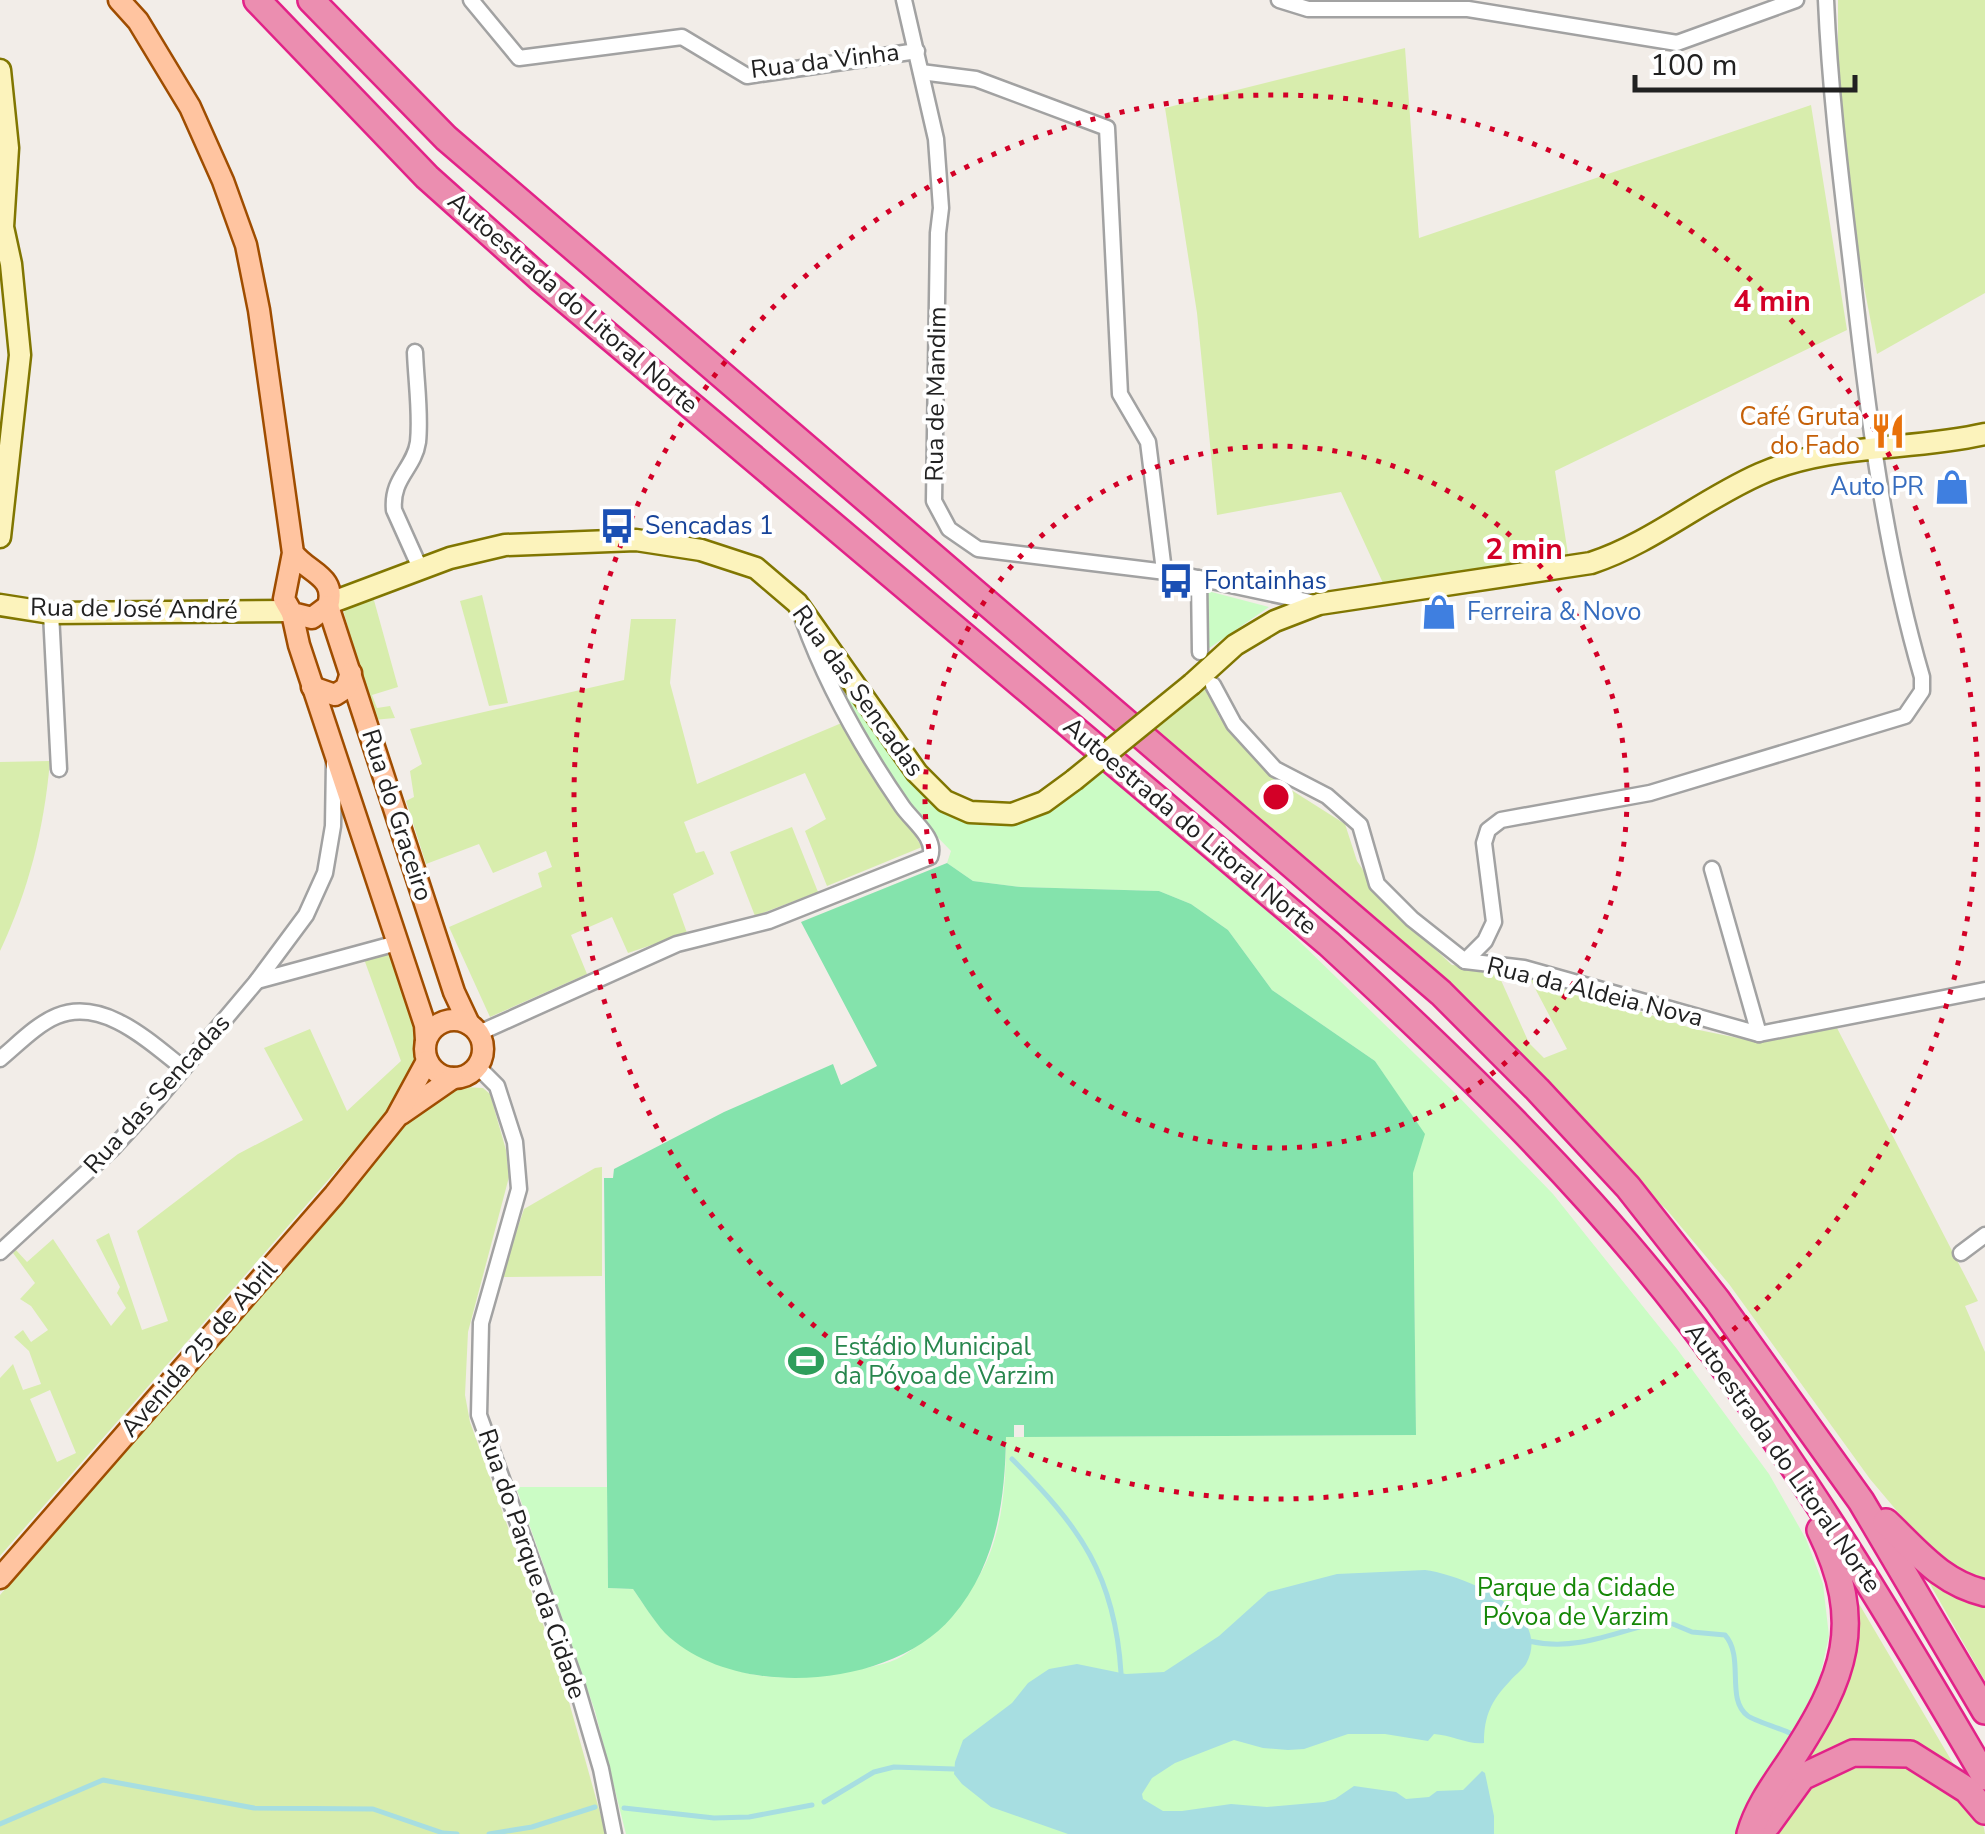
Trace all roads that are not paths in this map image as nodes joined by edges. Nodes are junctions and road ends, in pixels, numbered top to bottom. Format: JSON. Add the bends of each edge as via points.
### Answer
{"nodes":[{"id":1,"x":119,"y":0,"type":"edge"},
{"id":2,"x":257,"y":0,"type":"edge"},
{"id":3,"x":310,"y":0,"type":"edge"},
{"id":4,"x":471,"y":0,"type":"edge"},
{"id":5,"x":1279,"y":0,"type":"edge"},
{"id":6,"x":1796,"y":0,"type":"edge"},
{"id":7,"x":1826,"y":0,"type":"edge"},
{"id":8,"x":908,"y":2,"type":"edge"},
{"id":9,"x":917,"y":50,"type":"junction"},
{"id":10,"x":0,"y":70,"type":"edge"},
{"id":11,"x":922,"y":72,"type":"junction"},
{"id":12,"x":415,"y":352,"type":"dead end"},
{"id":13,"x":1985,"y":434,"type":"edge"},
{"id":14,"x":1872,"y":448,"type":"junction"},
{"id":15,"x":0,"y":537,"type":"edge"},
{"id":16,"x":293,"y":553,"type":"junction"},
{"id":17,"x":420,"y":568,"type":"junction"},
{"id":18,"x":312,"y":571,"type":"junction"},
{"id":19,"x":1164,"y":571,"type":"junction"},
{"id":20,"x":1199,"y":578,"type":"junction"},
{"id":21,"x":284,"y":603,"type":"junction"},
{"id":22,"x":334,"y":603,"type":"junction"},
{"id":23,"x":797,"y":603,"type":"junction"},
{"id":24,"x":1319,"y":604,"type":"junction"},
{"id":25,"x":0,"y":605,"type":"edge"},
{"id":26,"x":51,"y":614,"type":"junction"},
{"id":27,"x":1200,"y":652,"type":"dead end"},
{"id":28,"x":351,"y":673,"type":"junction"},
{"id":29,"x":1202,"y":684,"type":"junction"},
{"id":30,"x":312,"y":687,"type":"junction"},
{"id":31,"x":334,"y":750,"type":"junction"},
{"id":32,"x":59,"y":770,"type":"dead end"},
{"id":33,"x":1712,"y":868,"type":"dead end"},
{"id":34,"x":397,"y":943,"type":"junction"},
{"id":35,"x":1465,"y":961,"type":"junction"},
{"id":36,"x":257,"y":982,"type":"junction"},
{"id":37,"x":1985,"y":990,"type":"edge"},
{"id":38,"x":474,"y":1028,"type":"junction"},
{"id":39,"x":1759,"y":1034,"type":"junction"},
{"id":40,"x":427,"y":1050,"type":"junction"},
{"id":41,"x":0,"y":1058,"type":"edge"},
{"id":42,"x":478,"y":1067,"type":"junction"},
{"id":43,"x":183,"y":1068,"type":"junction"},
{"id":44,"x":453,"y":1078,"type":"junction"},
{"id":45,"x":396,"y":1118,"type":"junction"},
{"id":46,"x":1985,"y":1235,"type":"edge"},
{"id":47,"x":0,"y":1252,"type":"edge"},
{"id":48,"x":1961,"y":1253,"type":"dead end"},
{"id":49,"x":1810,"y":1491,"type":"junction"},
{"id":50,"x":1861,"y":1501,"type":"junction"},
{"id":51,"x":0,"y":1578,"type":"edge"},
{"id":52,"x":1985,"y":1593,"type":"edge"},
{"id":53,"x":1985,"y":1711,"type":"edge"},
{"id":54,"x":1985,"y":1777,"type":"edge"},
{"id":55,"x":1985,"y":1810,"type":"edge"},
{"id":56,"x":614,"y":1834,"type":"edge"},
{"id":57,"x":1750,"y":1834,"type":"edge"},
{"id":58,"x":1766,"y":1834,"type":"edge"}],
"edges":[{"from":1,"to":16,"type":"main road","via":[[190,107],[246,245]]},
{"from":2,"to":49,"type":"highway","name":"Autoestrada do Litoral Norte","via":[[428,176],[541,279],[1314,931],[1426,1033],[1582,1195],[1686,1317]]},
{"from":3,"to":50,"type":"highway","name":"Autoestrada do Litoral Norte","via":[[446,138],[1441,993],[1628,1187]]},
{"from":4,"to":9,"type":"street","name":"Rua da Vinha","via":[[519,58],[682,37],[747,76]]},
{"from":5,"to":6,"type":"street","via":[[1308,10],[1468,10],[1677,43]]},
{"from":7,"to":14,"type":"street"},
{"from":8,"to":9,"type":"street","name":"Rua de Mandim"},
{"from":9,"to":11,"type":"street","name":"Rua de Mandim"},
{"from":10,"to":15,"type":"street","via":[[8,148],[3,227],[20,355]]},
{"from":11,"to":19,"type":"street","via":[[976,79],[1108,128],[1120,394],[1148,442]]},
{"from":11,"to":19,"type":"street","name":"Rua de Mandim","via":[[941,208],[934,502],[949,530],[978,549]]},
{"from":12,"to":17,"type":"street","via":[[418,444],[393,500]]},
{"from":13,"to":14,"type":"street","name":"Rua das Sencadas"},
{"from":14,"to":24,"type":"street","name":"Rua das Sencadas","via":[[1760,474],[1624,552],[1591,563]]},
{"from":14,"to":35,"type":"street","via":[[1922,677],[1915,704],[1905,716],[1650,793],[1501,820],[1484,844],[1494,922]]},
{"from":16,"to":18,"type":"main road"},
{"from":16,"to":21,"type":"main road"},
{"from":17,"to":22,"type":"street","name":"Rua das Sencadas"},
{"from":17,"to":23,"type":"street","name":"Rua das Sencadas","via":[[520,543],[650,541],[740,561]]},
{"from":18,"to":21,"type":"main road","via":[[298,572]]},
{"from":18,"to":22,"type":"main road","via":[[324,577]]},
{"from":19,"to":20,"type":"street","name":"Rua de Mandim"},
{"from":20,"to":24,"type":"street","name":"Rua de Mandim"},
{"from":20,"to":27,"type":"street"},
{"from":21,"to":22,"type":"main road","via":[[312,618]]},
{"from":21,"to":26,"type":"street","name":"Rua de José André"},
{"from":21,"to":30,"type":"main road"},
{"from":22,"to":28,"type":"main road","name":"Rua do Graceiro"},
{"from":23,"to":29,"type":"street","name":"Rua das Sencadas","bridge":true,"via":[[917,773],[945,800],[970,812],[1012,814],[1034,807]]},
{"from":23,"to":38,"type":"street","via":[[830,686],[930,842],[930,858],[769,922],[676,944]]},
{"from":24,"to":29,"type":"street","name":"Rua das Sencadas","via":[[1235,645]]},
{"from":25,"to":26,"type":"street","name":"Rua de José André"},
{"from":26,"to":32,"type":"street"},
{"from":28,"to":30,"type":"main road","via":[[336,695]]},
{"from":28,"to":38,"type":"main road","name":"Rua do Graceiro","via":[[454,992]]},
{"from":29,"to":35,"type":"street","name":"Rua da Aldeia Nova","via":[[1275,770],[1327,796],[1360,826],[1377,884]]},
{"from":30,"to":31,"type":"main road"},
{"from":31,"to":34,"type":"main road"},
{"from":31,"to":36,"type":"street","name":"Rua das Sencadas","via":[[325,873],[306,915]]},
{"from":33,"to":39,"type":"street"},
{"from":34,"to":36,"type":"street"},
{"from":34,"to":40,"type":"main road"},
{"from":35,"to":39,"type":"street","name":"Rua da Aldeia Nova","via":[[1524,968]]},
{"from":36,"to":43,"type":"street","name":"Rua das Sencadas"},
{"from":37,"to":39,"type":"street","name":"Rua da Aldeia Nova"},
{"from":38,"to":40,"type":"main road","via":[[444,1021]]},
{"from":38,"to":42,"type":"main road","via":[[484,1050]]},
{"from":40,"to":44,"type":"main road","via":[[438,1073]]},
{"from":40,"to":45,"type":"main road","name":"Avenida 25 de Abril"},
{"from":41,"to":43,"type":"street","via":[[52,1018],[80,1013],[123,1023]]},
{"from":42,"to":44,"type":"main road","name":"Avenida 25 de Abril"},
{"from":42,"to":56,"type":"street","name":"Rua do Parque da Cidade","via":[[498,1086],[516,1142],[520,1188],[480,1323],[479,1415],[577,1687]]},
{"from":43,"to":47,"type":"street","name":"Rua das Sencadas","via":[[112,1148]]},
{"from":44,"to":45,"type":"main road","name":"Avenida 25 de Abril"},
{"from":45,"to":51,"type":"main road","name":"Avenida 25 de Abril"},
{"from":46,"to":48,"type":"street"},
{"from":49,"to":54,"type":"highway","name":"Autoestrada do Litoral Norte"},
{"from":49,"to":57,"type":"highway","via":[[1847,1606],[1844,1654],[1820,1714],[1756,1813]]},
{"from":50,"to":52,"type":"highway","via":[[1943,1576]]},
{"from":50,"to":53,"type":"highway","name":"Autoestrada do Litoral Norte"},
{"from":55,"to":58,"type":"highway","via":[[1967,1790],[1910,1754],[1853,1753],[1802,1778]]}]}
